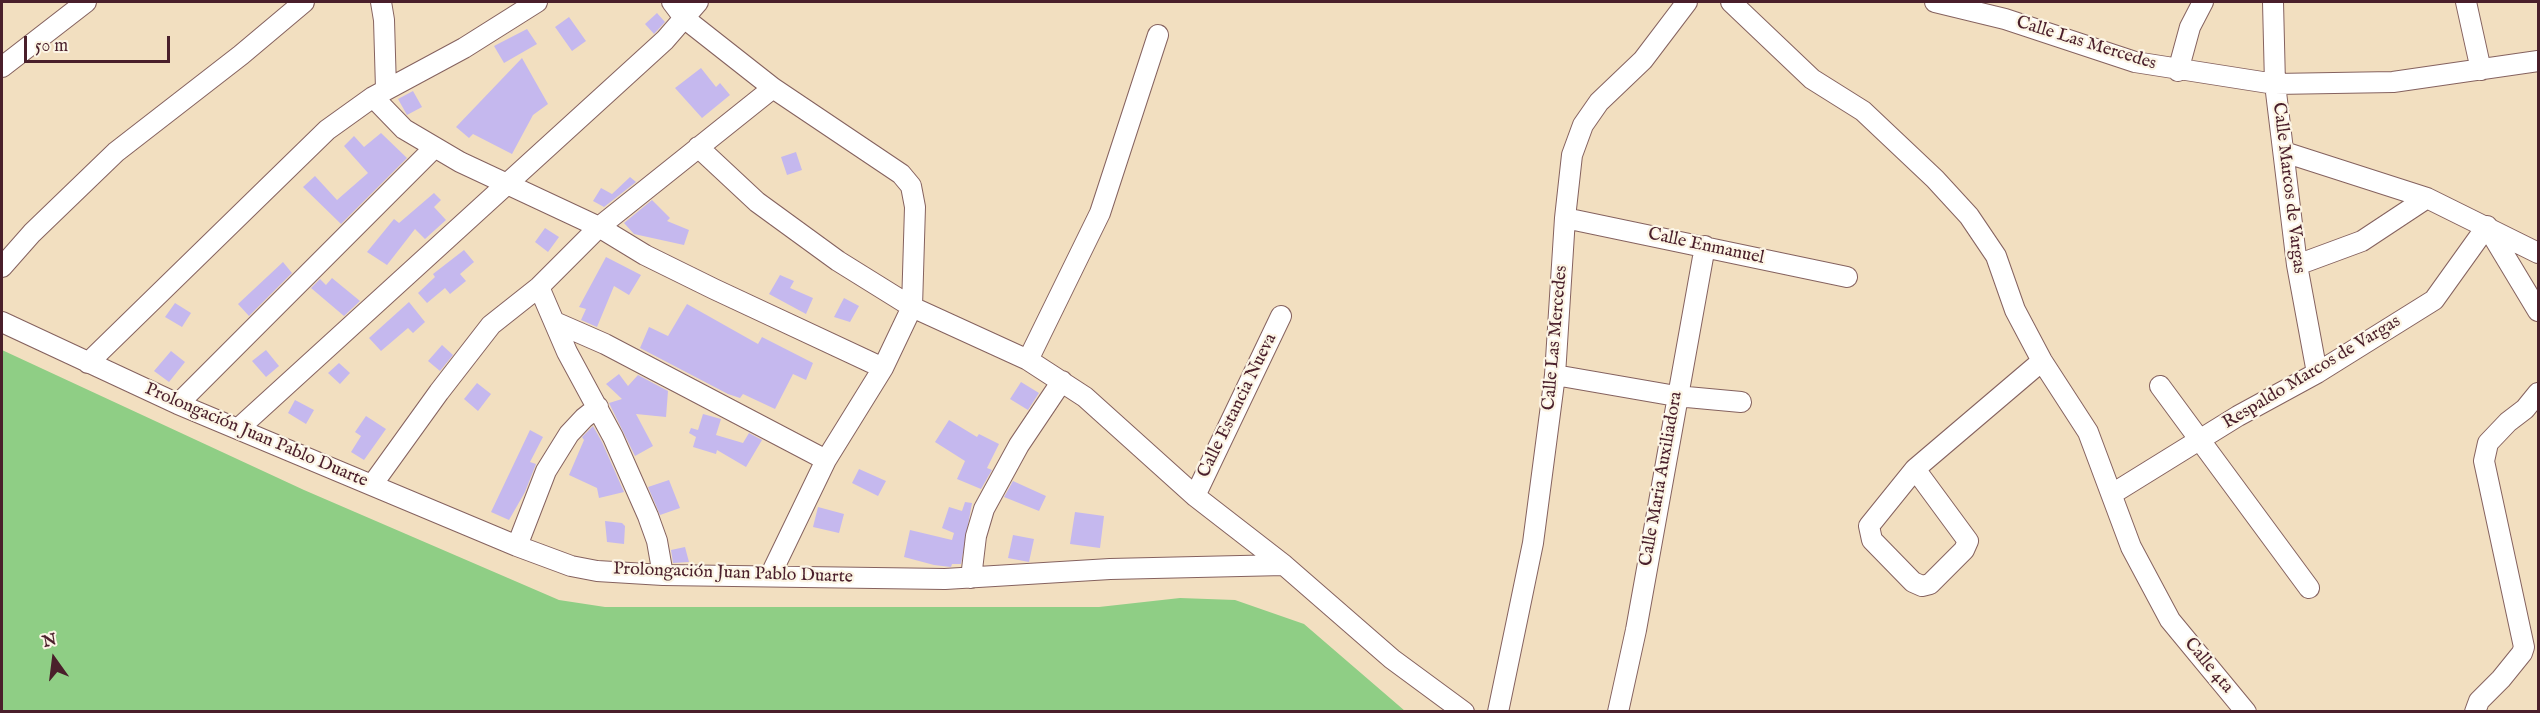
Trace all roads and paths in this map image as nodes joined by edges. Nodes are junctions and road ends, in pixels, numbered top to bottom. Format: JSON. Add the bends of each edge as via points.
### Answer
{"nodes":[{"id":1,"x":304,"y":2,"type":"edge"},
{"id":2,"x":381,"y":2,"type":"edge"},
{"id":3,"x":537,"y":2,"type":"edge"},
{"id":4,"x":672,"y":2,"type":"edge"},
{"id":5,"x":698,"y":2,"type":"edge"},
{"id":6,"x":1687,"y":2,"type":"edge"},
{"id":7,"x":1731,"y":2,"type":"edge"},
{"id":8,"x":1935,"y":2,"type":"edge"},
{"id":9,"x":2203,"y":2,"type":"edge"},
{"id":10,"x":2273,"y":2,"type":"edge"},
{"id":11,"x":2466,"y":2,"type":"edge"},
{"id":12,"x":76,"y":5,"type":"edge"},
{"id":13,"x":2006,"y":10,"type":"edge"},
{"id":14,"x":684,"y":18,"type":"junction"},
{"id":15,"x":1158,"y":35,"type":"dead end"},
{"id":16,"x":4,"y":59,"type":"edge"},
{"id":17,"x":2538,"y":61,"type":"edge"},
{"id":18,"x":2481,"y":70,"type":"junction"},
{"id":19,"x":2178,"y":71,"type":"junction"},
{"id":20,"x":2275,"y":84,"type":"junction"},
{"id":21,"x":773,"y":88,"type":"junction"},
{"id":22,"x":379,"y":93,"type":"junction"},
{"id":23,"x":698,"y":147,"type":"junction"},
{"id":24,"x":434,"y":148,"type":"junction"},
{"id":25,"x":2284,"y":152,"type":"junction"},
{"id":26,"x":507,"y":185,"type":"junction"},
{"id":27,"x":2427,"y":198,"type":"junction"},
{"id":28,"x":1565,"y":218,"type":"junction"},
{"id":29,"x":2487,"y":226,"type":"junction"},
{"id":30,"x":599,"y":227,"type":"junction"},
{"id":31,"x":1705,"y":246,"type":"junction"},
{"id":32,"x":2538,"y":253,"type":"edge"},
{"id":33,"x":2298,"y":265,"type":"junction"},
{"id":34,"x":2,"y":267,"type":"edge"},
{"id":35,"x":1847,"y":277,"type":"dead end"},
{"id":36,"x":539,"y":287,"type":"junction"},
{"id":37,"x":912,"y":307,"type":"junction"},
{"id":38,"x":2538,"y":311,"type":"edge"},
{"id":39,"x":1281,"y":316,"type":"dead end"},
{"id":40,"x":2,"y":322,"type":"edge"},
{"id":41,"x":557,"y":323,"type":"junction"},
{"id":42,"x":1028,"y":360,"type":"junction"},
{"id":43,"x":2042,"y":361,"type":"junction"},
{"id":44,"x":88,"y":363,"type":"junction"},
{"id":45,"x":883,"y":368,"type":"junction"},
{"id":46,"x":2317,"y":373,"type":"junction"},
{"id":47,"x":1554,"y":375,"type":"junction"},
{"id":48,"x":1062,"y":381,"type":"junction"},
{"id":49,"x":2160,"y":386,"type":"dead end"},
{"id":50,"x":2538,"y":393,"type":"edge"},
{"id":51,"x":1676,"y":396,"type":"junction"},
{"id":52,"x":1741,"y":402,"type":"dead end"},
{"id":53,"x":178,"y":404,"type":"junction"},
{"id":54,"x":598,"y":407,"type":"junction"},
{"id":55,"x":238,"y":429,"type":"junction"},
{"id":56,"x":2198,"y":441,"type":"junction"},
{"id":57,"x":826,"y":460,"type":"junction"},
{"id":58,"x":1915,"y":469,"type":"junction"},
{"id":59,"x":372,"y":485,"type":"junction"},
{"id":60,"x":2112,"y":494,"type":"junction"},
{"id":61,"x":1195,"y":496,"type":"junction"},
{"id":62,"x":516,"y":546,"type":"junction"},
{"id":63,"x":1284,"y":565,"type":"junction"},
{"id":64,"x":663,"y":574,"type":"junction"},
{"id":65,"x":770,"y":576,"type":"junction"},
{"id":66,"x":971,"y":578,"type":"junction"},
{"id":67,"x":2309,"y":588,"type":"dead end"},
{"id":68,"x":1464,"y":711,"type":"edge"},
{"id":69,"x":1498,"y":711,"type":"edge"},
{"id":70,"x":1618,"y":711,"type":"edge"},
{"id":71,"x":2246,"y":711,"type":"edge"},
{"id":72,"x":2475,"y":711,"type":"edge"}],
"edges":[{"from":1,"to":34,"type":"street","via":[[116,152]]},
{"from":2,"to":22,"type":"street","via":[[384,20]]},
{"from":3,"to":22,"type":"street","via":[[464,48]]},
{"from":4,"to":14,"type":"street"},
{"from":5,"to":14,"type":"street"},
{"from":6,"to":28,"type":"street","name":"Calle Las Mercedes","via":[[1643,60],[1599,102],[1583,125],[1572,155]]},
{"from":7,"to":43,"type":"street","name":"Calle 4ta","via":[[1812,79],[1863,111],[1935,178],[1969,216],[1996,256],[2015,310]]},
{"from":8,"to":13,"type":"street","name":"Calle Las Mercedes"},
{"from":9,"to":19,"type":"street","via":[[2190,27]]},
{"from":10,"to":20,"type":"street","name":"Calle Marcos de Vargas"},
{"from":11,"to":18,"type":"street"},
{"from":12,"to":16,"type":"street"},
{"from":13,"to":19,"type":"street","name":"Calle Las Mercedes","via":[[2135,62]]},
{"from":14,"to":21,"type":"street"},
{"from":14,"to":26,"type":"street"},
{"from":15,"to":42,"type":"street","via":[[1100,213]]},
{"from":17,"to":18,"type":"street","name":"Calle Las Mercedes"},
{"from":18,"to":20,"type":"street","name":"Calle Las Mercedes","via":[[2393,82]]},
{"from":19,"to":20,"type":"street","name":"Calle Las Mercedes"},
{"from":20,"to":25,"type":"street","name":"Calle Marcos de Vargas"},
{"from":21,"to":23,"type":"street"},
{"from":21,"to":37,"type":"street","via":[[907,179],[915,207]]},
{"from":22,"to":24,"type":"street","via":[[404,129]]},
{"from":22,"to":44,"type":"street","via":[[327,130]]},
{"from":23,"to":30,"type":"street"},
{"from":23,"to":37,"type":"street","via":[[757,202],[838,261]]},
{"from":24,"to":26,"type":"street"},
{"from":24,"to":53,"type":"street"},
{"from":25,"to":27,"type":"street"},
{"from":25,"to":33,"type":"street","name":"Calle Marcos de Vargas"},
{"from":26,"to":30,"type":"street"},
{"from":26,"to":55,"type":"street"},
{"from":27,"to":29,"type":"street"},
{"from":27,"to":33,"type":"street","via":[[2362,241]]},
{"from":28,"to":31,"type":"street","name":"Calle Enmanuel"},
{"from":28,"to":47,"type":"street","name":"Calle Las Mercedes"},
{"from":29,"to":32,"type":"street"},
{"from":29,"to":38,"type":"street"},
{"from":29,"to":46,"type":"street","name":"Respaldo Marcos de Vargas","via":[[2434,300]]},
{"from":30,"to":36,"type":"street"},
{"from":30,"to":45,"type":"street","via":[[645,255]]},
{"from":31,"to":35,"type":"street","name":"Calle Enmanuel"},
{"from":31,"to":51,"type":"street","name":"Calle Maria Auxiliadora"},
{"from":33,"to":46,"type":"street","name":"Calle Marcos de Vargas"},
{"from":36,"to":41,"type":"street"},
{"from":36,"to":59,"type":"street","via":[[476,342]]},
{"from":37,"to":42,"type":"street"},
{"from":37,"to":45,"type":"street"},
{"from":39,"to":61,"type":"street","name":"Calle Estancia Nueva"},
{"from":40,"to":44,"type":"street","name":"Prolongación Juan Pablo Duarte"},
{"from":41,"to":54,"type":"street","via":[[567,352]]},
{"from":41,"to":57,"type":"street","via":[[615,349]]},
{"from":42,"to":48,"type":"street"},
{"from":43,"to":58,"type":"street"},
{"from":43,"to":60,"type":"street","name":"Calle 4ta","via":[[2088,432]]},
{"from":44,"to":53,"type":"street","name":"Prolongación Juan Pablo Duarte"},
{"from":45,"to":57,"type":"street"},
{"from":46,"to":56,"type":"street","name":"Respaldo Marcos de Vargas"},
{"from":47,"to":51,"type":"street"},
{"from":47,"to":69,"type":"street","name":"Calle Las Mercedes","via":[[1533,543]]},
{"from":48,"to":61,"type":"street"},
{"from":48,"to":66,"type":"street","via":[[1019,445],[984,509]]},
{"from":49,"to":56,"type":"street"},
{"from":50,"to":72,"type":"street","via":[[2488,443],[2484,461],[2524,647]]},
{"from":51,"to":52,"type":"street"},
{"from":51,"to":70,"type":"street","name":"Calle Maria Auxiliadora","via":[[1636,630]]},
{"from":53,"to":55,"type":"street","name":"Prolongación Juan Pablo Duarte"},
{"from":54,"to":62,"type":"street","via":[[569,434],[546,471]]},
{"from":54,"to":64,"type":"street","via":[[648,516]]},
{"from":55,"to":59,"type":"street","name":"Prolongación Juan Pablo Duarte"},
{"from":56,"to":60,"type":"street","name":"Respaldo Marcos de Vargas"},
{"from":56,"to":67,"type":"street"},
{"from":57,"to":65,"type":"street"},
{"from":58,"to":58,"type":"street","via":[[1869,526],[1872,540],[1913,582],[1922,586],[1930,584],[1968,541]]},
{"from":59,"to":62,"type":"street","name":"Prolongación Juan Pablo Duarte"},
{"from":60,"to":71,"type":"street","name":"Calle 4ta","via":[[2131,547],[2170,620]]},
{"from":61,"to":63,"type":"street"},
{"from":62,"to":64,"type":"street","name":"Prolongación Juan Pablo Duarte","via":[[597,571]]},
{"from":63,"to":66,"type":"street","name":"Prolongación Juan Pablo Duarte","via":[[1110,569]]},
{"from":63,"to":68,"type":"street","via":[[1392,659]]},
{"from":64,"to":65,"type":"street","name":"Prolongación Juan Pablo Duarte"},
{"from":65,"to":66,"type":"street","name":"Prolongación Juan Pablo Duarte"}]}
